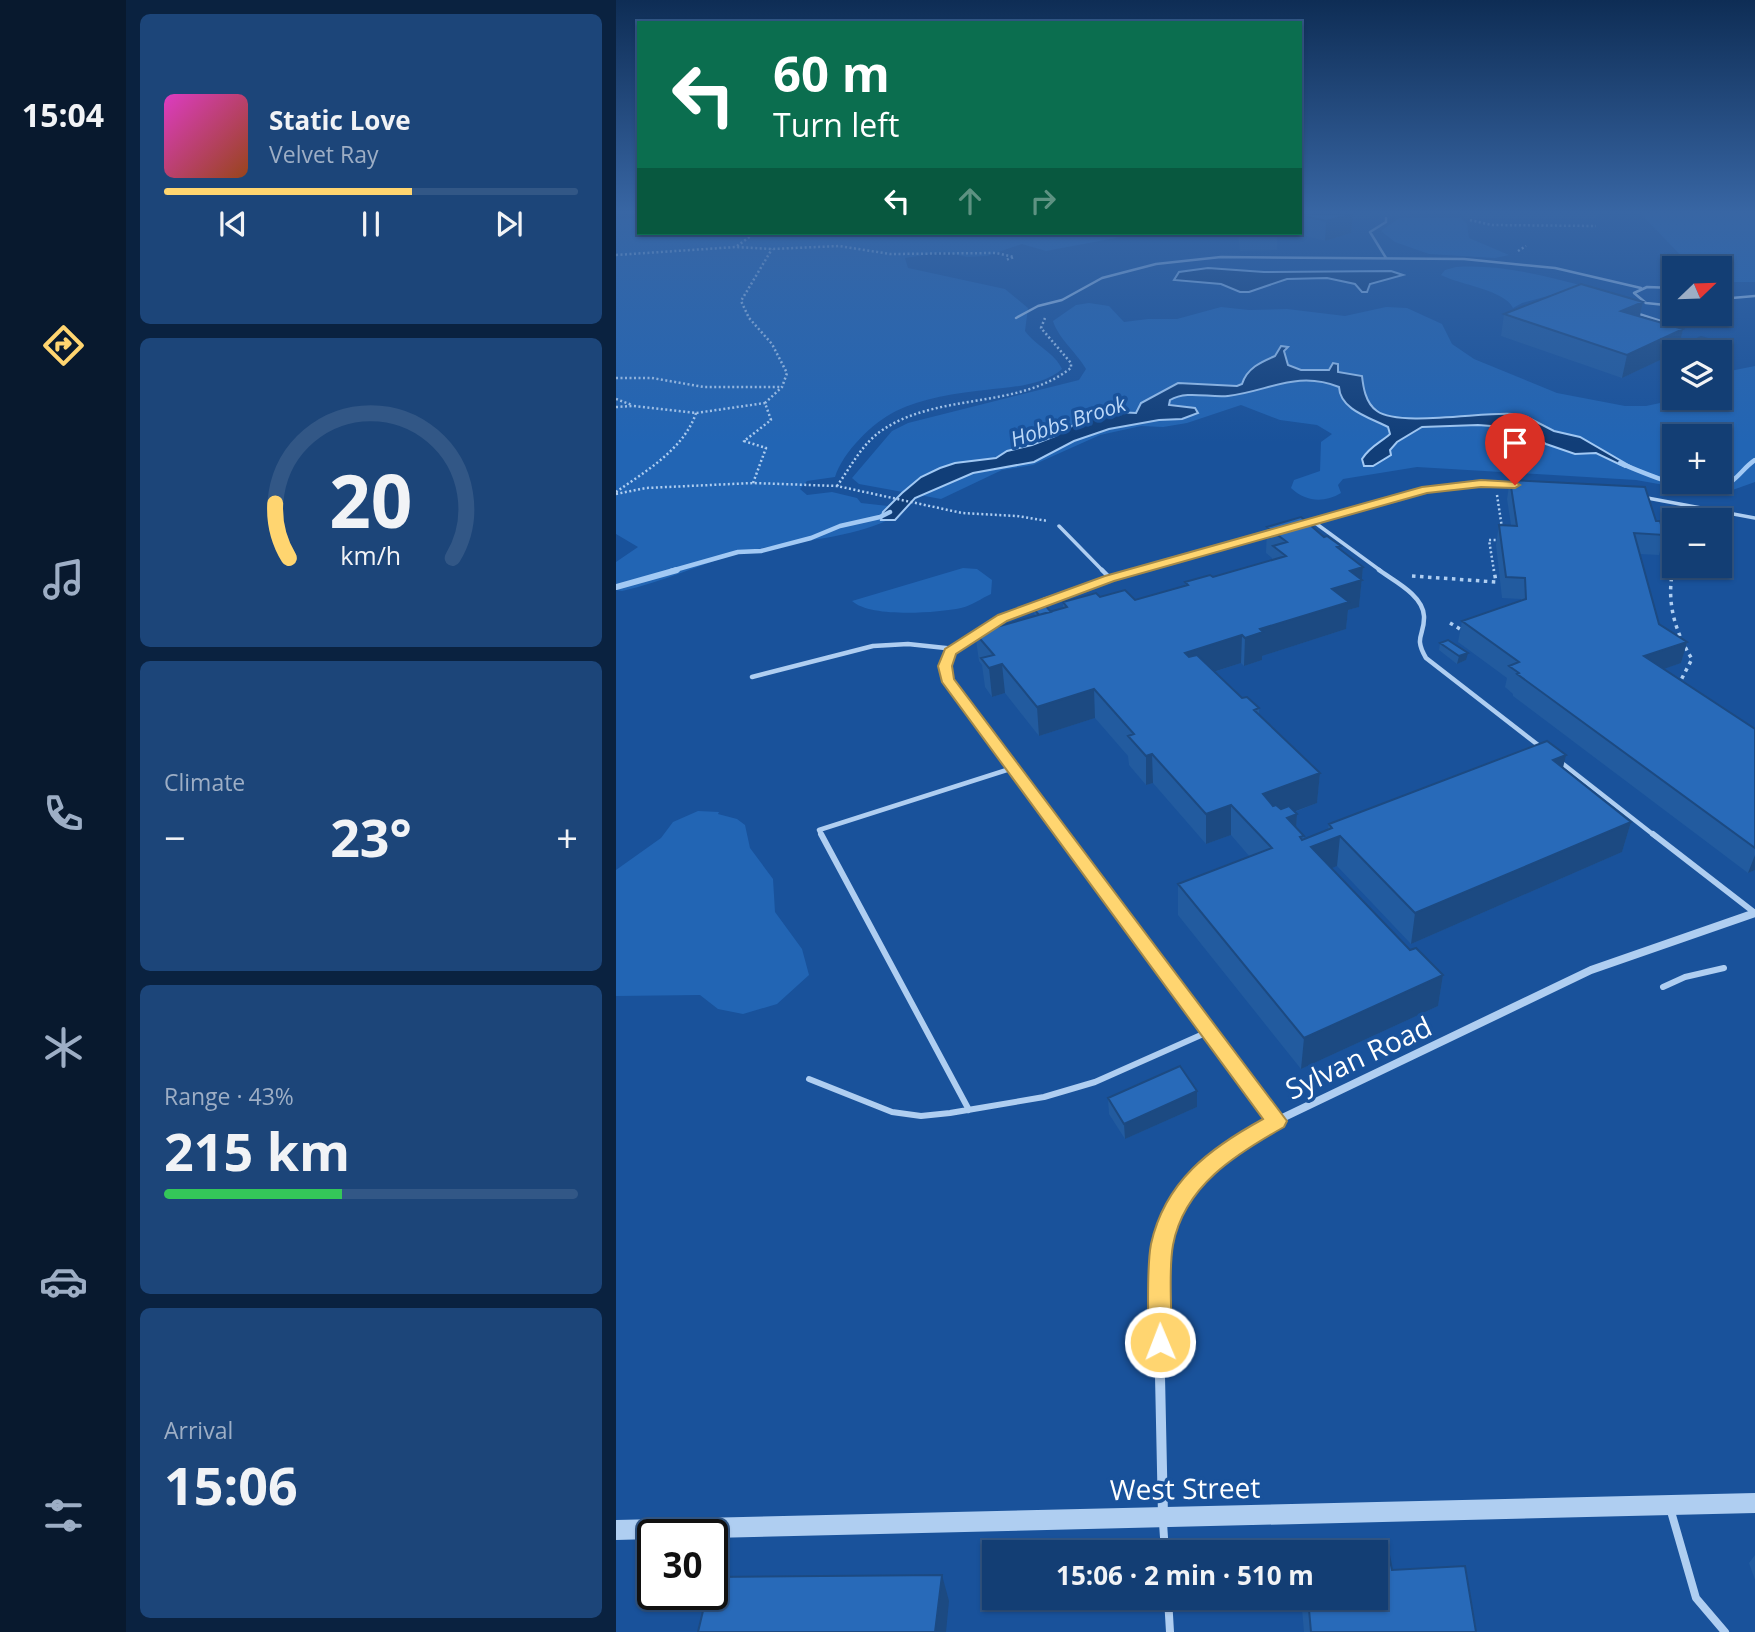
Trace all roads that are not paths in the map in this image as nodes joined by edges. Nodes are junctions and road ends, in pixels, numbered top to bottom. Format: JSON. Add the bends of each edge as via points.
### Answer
{"nodes":[{"id":1,"x":1080,"y":290,"type":"edge"},
{"id":2,"x":1638,"y":290,"type":"edge"},
{"id":3,"x":1755,"y":296,"type":"edge"},
{"id":4,"x":1732,"y":298,"type":"edge"},
{"id":5,"x":1662,"y":305,"type":"edge"},
{"id":6,"x":1625,"y":310,"type":"edge"},
{"id":7,"x":1016,"y":318,"type":"dead end"},
{"id":8,"x":1664,"y":331,"type":"edge"},
{"id":9,"x":1521,"y":485,"type":"edge"},
{"id":10,"x":1636,"y":496,"type":"edge"},
{"id":11,"x":1755,"y":518,"type":"edge"},
{"id":12,"x":1314,"y":522,"type":"junction"},
{"id":13,"x":1303,"y":525,"type":"edge"},
{"id":14,"x":1059,"y":526,"type":"road end"},
{"id":15,"x":1281,"y":531,"type":"edge"},
{"id":16,"x":1110,"y":578,"type":"junction"},
{"id":17,"x":955,"y":649,"type":"junction"},
{"id":18,"x":752,"y":677,"type":"dead end"},
{"id":19,"x":1545,"y":751,"type":"edge"},
{"id":20,"x":1555,"y":758,"type":"edge"},
{"id":21,"x":1013,"y":768,"type":"junction"},
{"id":22,"x":1755,"y":913,"type":"edge"},
{"id":23,"x":1724,"y":968,"type":"dead end"},
{"id":24,"x":1663,"y":987,"type":"dead end"},
{"id":25,"x":1210,"y":1031,"type":"junction"},
{"id":26,"x":809,"y":1079,"type":"dead end"},
{"id":27,"x":969,"y":1110,"type":"junction"},
{"id":28,"x":1276,"y":1121,"type":"junction"},
{"id":29,"x":1755,"y":1503,"type":"edge"},
{"id":30,"x":1669,"y":1505,"type":"junction"},
{"id":31,"x":1163,"y":1517,"type":"junction"},
{"id":32,"x":616,"y":1530,"type":"edge"},
{"id":33,"x":1164,"y":1540,"type":"edge"},
{"id":34,"x":1169,"y":1610,"type":"edge"},
{"id":35,"x":1170,"y":1632,"type":"edge"},
{"id":36,"x":1725,"y":1632,"type":"edge"}],
"edges":[{"from":1,"to":7,"type":"lane"},
{"from":2,"to":5,"type":"lane","via":[[1636,298]]},
{"from":3,"to":4,"type":"lane"},
{"from":6,"to":8,"type":"lane","via":[[1676,326]]},
{"from":9,"to":12,"type":"lane","via":[[1452,485]]},
{"from":10,"to":11,"type":"lane"},
{"from":12,"to":13,"type":"lane"},
{"from":12,"to":19,"type":"lane","via":[[1417,598],[1424,610],[1424,623],[1416,636],[1426,659]]},
{"from":14,"to":16,"type":"lane"},
{"from":15,"to":16,"type":"lane"},
{"from":16,"to":17,"type":"lane","via":[[1003,618]]},
{"from":17,"to":18,"type":"lane","via":[[873,646]]},
{"from":17,"to":21,"type":"lane","via":[[945,666],[947,679]]},
{"from":20,"to":22,"type":"lane"},
{"from":21,"to":25,"type":"lane"},
{"from":21,"to":27,"type":"lane","via":[[819,830]]},
{"from":22,"to":28,"type":"street","name":"Sylvan Road","via":[[1591,970]]},
{"from":23,"to":24,"type":"lane"},
{"from":25,"to":27,"type":"lane","via":[[1095,1082],[1044,1097]]},
{"from":25,"to":28,"type":"lane"},
{"from":26,"to":27,"type":"lane","via":[[892,1112],[921,1116]]},
{"from":28,"to":31,"type":"street","name":"Sylvan Road","via":[[1202,1170],[1176,1206],[1162,1245]]},
{"from":29,"to":30,"type":"street","name":"West Street"},
{"from":30,"to":31,"type":"street","name":"West Street"},
{"from":30,"to":36,"type":"lane","via":[[1696,1598]]},
{"from":31,"to":32,"type":"street","name":"West Street"},
{"from":31,"to":33,"type":"lane"},
{"from":34,"to":35,"type":"lane"}]}
